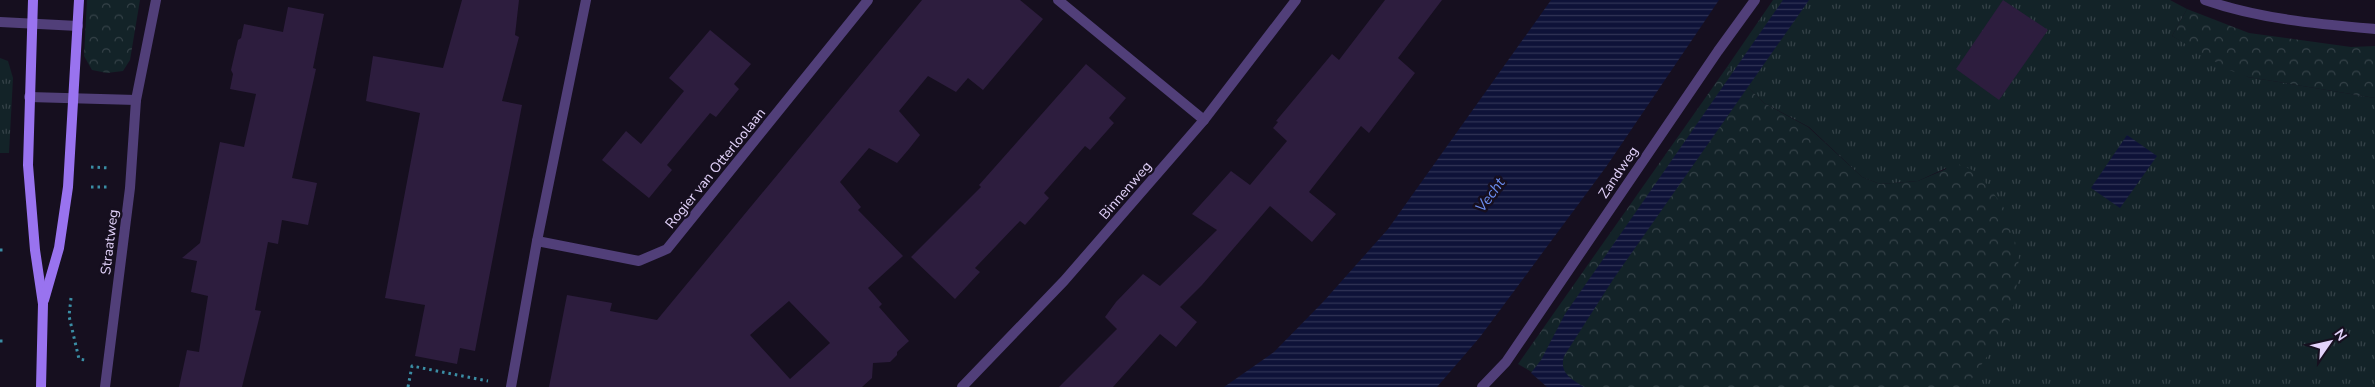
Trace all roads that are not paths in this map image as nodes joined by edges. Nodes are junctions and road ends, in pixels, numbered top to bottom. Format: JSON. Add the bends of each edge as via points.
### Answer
{"nodes":[{"id":1,"x":33,"y":0,"type":"edge"},
{"id":2,"x":79,"y":0,"type":"edge"},
{"id":3,"x":156,"y":0,"type":"edge"},
{"id":4,"x":586,"y":0,"type":"edge"},
{"id":5,"x":868,"y":0,"type":"edge"},
{"id":6,"x":1058,"y":0,"type":"edge"},
{"id":7,"x":1296,"y":0,"type":"edge"},
{"id":8,"x":1756,"y":0,"type":"edge"},
{"id":9,"x":2205,"y":0,"type":"edge"},
{"id":10,"x":0,"y":22,"type":"edge"},
{"id":11,"x":32,"y":25,"type":"junction"},
{"id":12,"x":78,"y":26,"type":"junction"},
{"id":13,"x":2375,"y":29,"type":"edge"},
{"id":14,"x":29,"y":97,"type":"junction"},
{"id":15,"x":72,"y":98,"type":"junction"},
{"id":16,"x":136,"y":100,"type":"junction"},
{"id":17,"x":1204,"y":120,"type":"junction"},
{"id":18,"x":537,"y":241,"type":"junction"},
{"id":19,"x":44,"y":304,"type":"junction"},
{"id":20,"x":511,"y":386,"type":"edge"},
{"id":21,"x":41,"y":387,"type":"edge"},
{"id":22,"x":105,"y":387,"type":"edge"},
{"id":23,"x":962,"y":387,"type":"edge"},
{"id":24,"x":1482,"y":387,"type":"edge"}],
"edges":[{"from":1,"to":11,"type":"main road"},
{"from":2,"to":12,"type":"main road"},
{"from":3,"to":16,"type":"street","name":"Straatweg"},
{"from":4,"to":18,"type":"street"},
{"from":5,"to":18,"type":"street","name":"Rogier van Otterloolaan","via":[[667,249],[639,261]]},
{"from":6,"to":17,"type":"street"},
{"from":7,"to":17,"type":"street","name":"Binnenweg"},
{"from":8,"to":24,"type":"street","name":"Zandweg","via":[[1506,362]]},
{"from":9,"to":13,"type":"street","via":[[2289,21]]},
{"from":10,"to":11,"type":"street"},
{"from":11,"to":12,"type":"street"},
{"from":11,"to":14,"type":"main road"},
{"from":12,"to":15,"type":"main road"},
{"from":14,"to":15,"type":"street"},
{"from":14,"to":19,"type":"main road","via":[[29,185]]},
{"from":15,"to":16,"type":"street"},
{"from":15,"to":19,"type":"main road","via":[[68,187],[59,248]]},
{"from":16,"to":22,"type":"street","name":"Straatweg","via":[[130,188]]},
{"from":17,"to":23,"type":"street","name":"Binnenweg","via":[[1064,281]]},
{"from":18,"to":20,"type":"street"},
{"from":19,"to":21,"type":"main road"}]}
